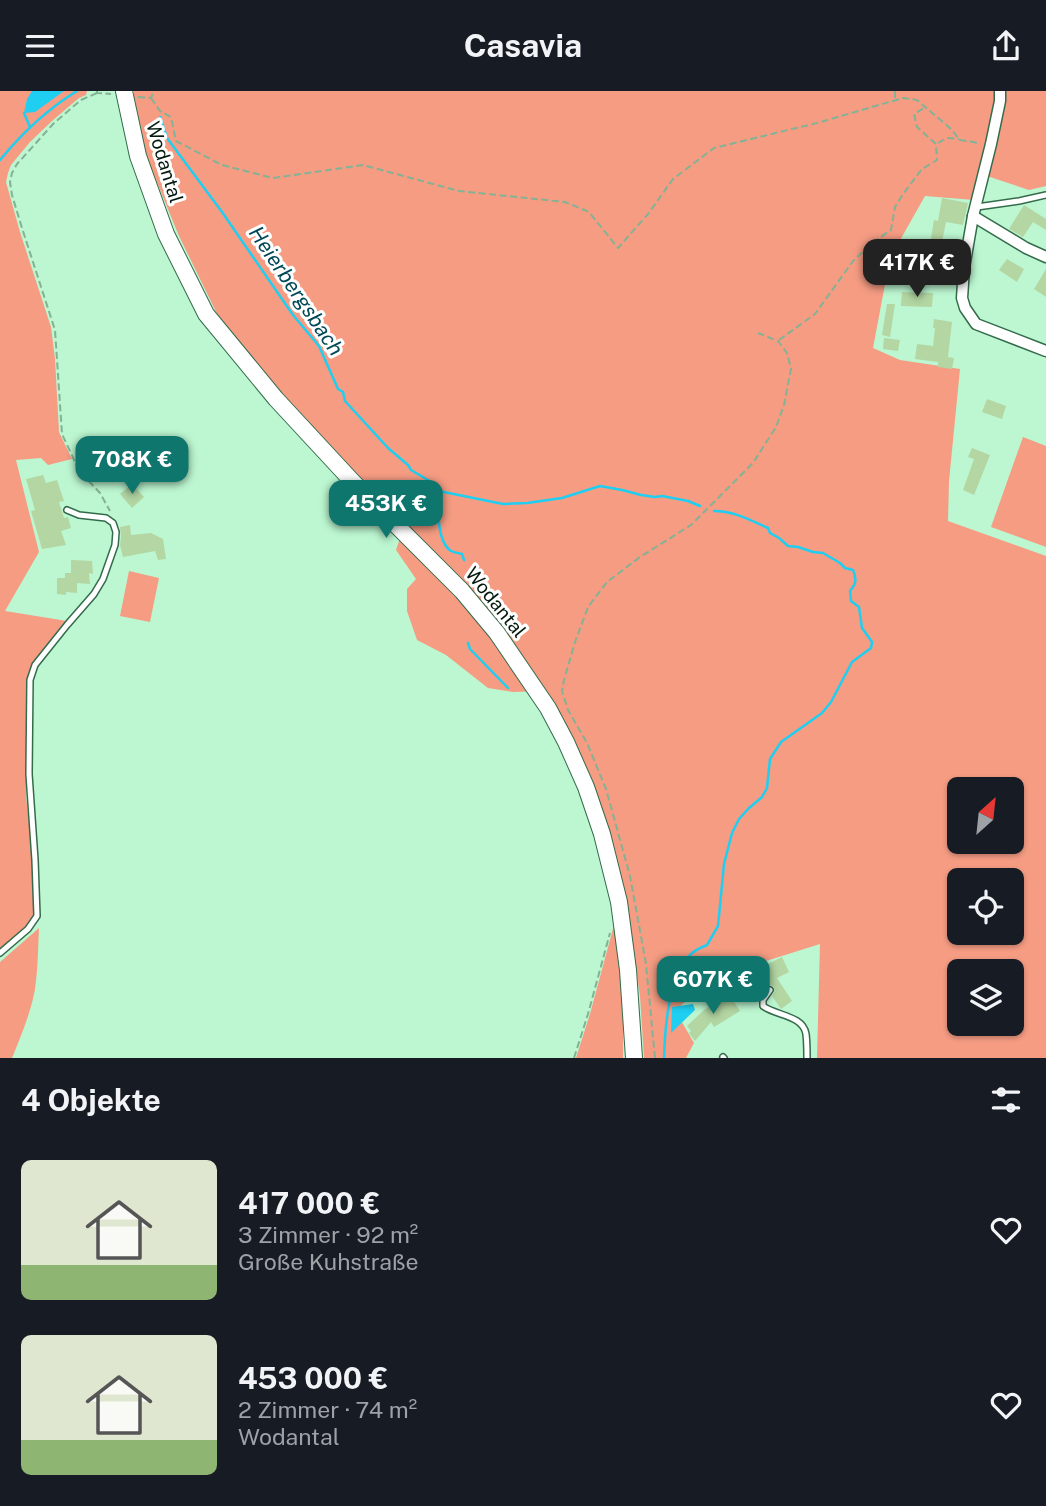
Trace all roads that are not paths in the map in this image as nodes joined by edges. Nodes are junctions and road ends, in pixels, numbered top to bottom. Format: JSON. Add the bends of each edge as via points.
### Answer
{"nodes":[{"id":1,"x":124,"y":91,"type":"edge"},
{"id":2,"x":1000,"y":91,"type":"edge"},
{"id":3,"x":1046,"y":195,"type":"edge"},
{"id":4,"x":974,"y":212,"type":"junction"},
{"id":5,"x":1046,"y":257,"type":"edge"},
{"id":6,"x":1046,"y":351,"type":"edge"},
{"id":7,"x":67,"y":510,"type":"dead end"},
{"id":8,"x":0,"y":953,"type":"edge"},
{"id":9,"x":770,"y":990,"type":"dead end"},
{"id":10,"x":634,"y":1058,"type":"edge"},
{"id":11,"x":807,"y":1058,"type":"edge"}],
"edges":[{"from":1,"to":10,"type":"main road","name":"Wodantal","via":[[138,156],[161,221],[206,314],[276,399],[498,633],[566,742],[602,834],[619,902]]},
{"from":2,"to":4,"type":"street"},
{"from":3,"to":4,"type":"lane"},
{"from":4,"to":5,"type":"street"},
{"from":4,"to":6,"type":"street","via":[[964,268],[964,308],[976,324]]},
{"from":7,"to":8,"type":"lane","via":[[113,523],[115,545],[94,594],[35,665],[30,680],[29,774],[37,916]]},
{"from":9,"to":11,"type":"lane","via":[[763,1006],[804,1027]]}]}
